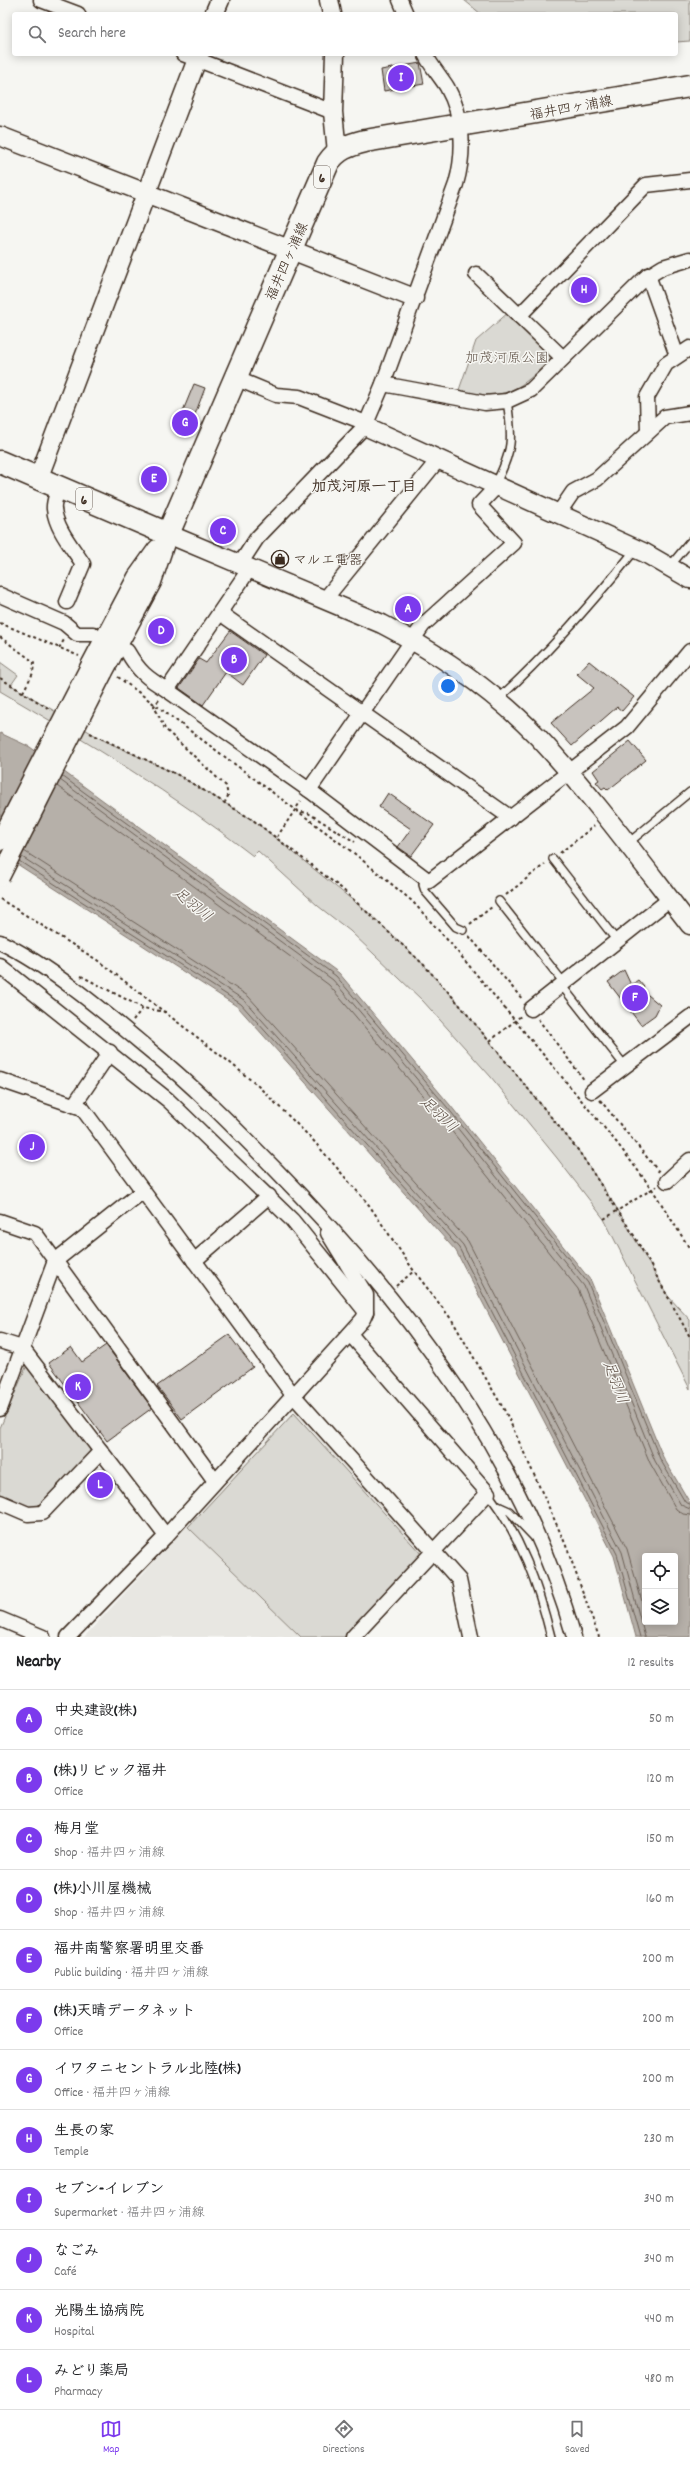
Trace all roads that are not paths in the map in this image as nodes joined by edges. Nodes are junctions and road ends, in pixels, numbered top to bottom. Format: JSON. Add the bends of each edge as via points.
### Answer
{"nodes":[{"id":1,"x":41,"y":0,"type":"edge"},
{"id":2,"x":220,"y":0,"type":"edge"},
{"id":3,"x":329,"y":0,"type":"edge"},
{"id":4,"x":400,"y":0,"type":"edge"},
{"id":5,"x":73,"y":12,"type":"edge"},
{"id":6,"x":215,"y":12,"type":"edge"},
{"id":7,"x":332,"y":12,"type":"edge"},
{"id":8,"x":405,"y":12,"type":"edge"},
{"id":9,"x":193,"y":56,"type":"edge"},
{"id":10,"x":335,"y":56,"type":"edge"},
{"id":11,"x":426,"y":56,"type":"edge"},
{"id":12,"x":690,"y":86,"type":"edge"},
{"id":13,"x":333,"y":112,"type":"junction"},
{"id":14,"x":460,"y":126,"type":"junction"},
{"id":15,"x":0,"y":136,"type":"edge"},
{"id":16,"x":337,"y":152,"type":"junction"},
{"id":17,"x":690,"y":180,"type":"edge"},
{"id":18,"x":148,"y":193,"type":"junction"},
{"id":19,"x":291,"y":248,"type":"junction"},
{"id":20,"x":690,"y":258,"type":"edge"},
{"id":21,"x":476,"y":274,"type":"dead end"},
{"id":22,"x":648,"y":275,"type":"junction"},
{"id":23,"x":414,"y":298,"type":"junction"},
{"id":24,"x":519,"y":316,"type":"junction"},
{"id":25,"x":690,"y":348,"type":"edge"},
{"id":26,"x":677,"y":356,"type":"junction"},
{"id":27,"x":563,"y":358,"type":"junction"},
{"id":28,"x":235,"y":378,"type":"junction"},
{"id":29,"x":383,"y":384,"type":"junction"},
{"id":30,"x":507,"y":401,"type":"junction"},
{"id":31,"x":690,"y":413,"type":"edge"},
{"id":32,"x":366,"y":425,"type":"junction"},
{"id":33,"x":648,"y":431,"type":"junction"},
{"id":34,"x":438,"y":460,"type":"junction"},
{"id":35,"x":0,"y":462,"type":"edge"},
{"id":36,"x":38,"y":479,"type":"junction"},
{"id":37,"x":496,"y":486,"type":"junction"},
{"id":38,"x":58,"y":488,"type":"junction"},
{"id":39,"x":558,"y":514,"type":"junction"},
{"id":40,"x":168,"y":534,"type":"junction"},
{"id":41,"x":690,"y":542,"type":"edge"},
{"id":42,"x":636,"y":549,"type":"junction"},
{"id":43,"x":245,"y":566,"type":"junction"},
{"id":44,"x":670,"y":566,"type":"junction"},
{"id":45,"x":690,"y":579,"type":"edge"},
{"id":46,"x":0,"y":595,"type":"edge"},
{"id":47,"x":326,"y":599,"type":"junction"},
{"id":48,"x":67,"y":602,"type":"dead end"},
{"id":49,"x":220,"y":613,"type":"junction"},
{"id":50,"x":93,"y":634,"type":"dead end"},
{"id":51,"x":413,"y":640,"type":"junction"},
{"id":52,"x":127,"y":652,"type":"dead end"},
{"id":53,"x":690,"y":652,"type":"edge"},
{"id":54,"x":98,"y":668,"type":"junction"},
{"id":55,"x":168,"y":690,"type":"junction"},
{"id":56,"x":496,"y":700,"type":"junction"},
{"id":57,"x":362,"y":713,"type":"junction"},
{"id":58,"x":569,"y":774,"type":"junction"},
{"id":59,"x":309,"y":790,"type":"junction"},
{"id":60,"x":690,"y":792,"type":"edge"},
{"id":61,"x":511,"y":818,"type":"junction"},
{"id":62,"x":0,"y":841,"type":"edge"},
{"id":63,"x":627,"y":844,"type":"junction"},
{"id":64,"x":552,"y":859,"type":"road end"},
{"id":65,"x":0,"y":877,"type":"edge"},
{"id":66,"x":429,"y":881,"type":"junction"},
{"id":67,"x":670,"y":899,"type":"junction"},
{"id":68,"x":499,"y":901,"type":"road end"},
{"id":69,"x":690,"y":925,"type":"edge"},
{"id":70,"x":463,"y":930,"type":"road end"},
{"id":71,"x":617,"y":941,"type":"junction"},
{"id":72,"x":0,"y":942,"type":"edge"},
{"id":73,"x":0,"y":966,"type":"edge"},
{"id":74,"x":563,"y":984,"type":"junction"},
{"id":75,"x":531,"y":1009,"type":"road end"},
{"id":76,"x":690,"y":1017,"type":"edge"},
{"id":77,"x":110,"y":1052,"type":"junction"},
{"id":78,"x":625,"y":1066,"type":"junction"},
{"id":79,"x":0,"y":1080,"type":"edge"},
{"id":80,"x":592,"y":1091,"type":"road end"},
{"id":81,"x":74,"y":1105,"type":"junction"},
{"id":82,"x":690,"y":1160,"type":"edge"},
{"id":83,"x":667,"y":1181,"type":"road end"},
{"id":84,"x":143,"y":1191,"type":"junction"},
{"id":85,"x":269,"y":1196,"type":"junction"},
{"id":86,"x":0,"y":1221,"type":"edge"},
{"id":87,"x":326,"y":1221,"type":"junction"},
{"id":88,"x":55,"y":1261,"type":"junction"},
{"id":89,"x":194,"y":1261,"type":"junction"},
{"id":90,"x":366,"y":1312,"type":"junction"},
{"id":91,"x":350,"y":1334,"type":"junction"},
{"id":92,"x":0,"y":1341,"type":"edge"},
{"id":93,"x":22,"y":1348,"type":"junction"},
{"id":94,"x":293,"y":1395,"type":"junction"},
{"id":95,"x":0,"y":1409,"type":"edge"},
{"id":96,"x":101,"y":1451,"type":"junction"},
{"id":97,"x":215,"y":1481,"type":"junction"},
{"id":98,"x":488,"y":1493,"type":"junction"},
{"id":99,"x":0,"y":1502,"type":"edge"},
{"id":100,"x":498,"y":1506,"type":"junction"},
{"id":101,"x":166,"y":1536,"type":"junction"},
{"id":102,"x":541,"y":1545,"type":"junction"},
{"id":103,"x":434,"y":1553,"type":"junction"},
{"id":104,"x":0,"y":1619,"type":"edge"},
{"id":105,"x":43,"y":1637,"type":"edge"},
{"id":106,"x":68,"y":1637,"type":"edge"},
{"id":107,"x":354,"y":1637,"type":"edge"},
{"id":108,"x":471,"y":1637,"type":"edge"},
{"id":109,"x":551,"y":1637,"type":"edge"},
{"id":110,"x":574,"y":1637,"type":"edge"}],
"edges":[{"from":1,"to":5,"type":"street"},
{"from":2,"to":6,"type":"street"},
{"from":3,"to":7,"type":"street"},
{"from":4,"to":8,"type":"street"},
{"from":9,"to":13,"type":"street"},
{"from":9,"to":18,"type":"street"},
{"from":10,"to":13,"type":"street"},
{"from":11,"to":14,"type":"street","via":[[453,99]]},
{"from":12,"to":14,"type":"main road","name":"福井四ヶ浦線","number":"6"},
{"from":13,"to":16,"type":"street"},
{"from":14,"to":16,"type":"main road","name":"福井四ヶ浦線","number":"6","via":[[361,142]]},
{"from":14,"to":23,"type":"street","via":[[462,149],[458,177]]},
{"from":15,"to":18,"type":"street"},
{"from":16,"to":19,"type":"main road","name":"福井四ヶ浦線","number":"6","via":[[328,163]]},
{"from":17,"to":24,"type":"street","via":[[646,185]]},
{"from":18,"to":19,"type":"street"},
{"from":18,"to":36,"type":"street"},
{"from":19,"to":23,"type":"street"},
{"from":19,"to":28,"type":"main road","name":"福井四ヶ浦線","number":"6"},
{"from":20,"to":22,"type":"street"},
{"from":21,"to":24,"type":"street"},
{"from":22,"to":26,"type":"street"},
{"from":22,"to":27,"type":"street"},
{"from":23,"to":29,"type":"street"},
{"from":24,"to":27,"type":"street"},
{"from":25,"to":26,"type":"street"},
{"from":26,"to":33,"type":"street","via":[[666,364],[647,396]]},
{"from":27,"to":30,"type":"street","via":[[531,390]]},
{"from":28,"to":32,"type":"street","via":[[276,395],[299,397]]},
{"from":28,"to":40,"type":"main road","name":"福井四ヶ浦線","number":"6"},
{"from":29,"to":30,"type":"street","via":[[485,403]]},
{"from":29,"to":32,"type":"street"},
{"from":30,"to":37,"type":"lane","via":[[512,431],[510,450]]},
{"from":31,"to":33,"type":"street","via":[[665,417]]},
{"from":32,"to":34,"type":"street"},
{"from":32,"to":43,"type":"street","via":[[257,538]]},
{"from":33,"to":39,"type":"street","via":[[597,479],[573,492]]},
{"from":34,"to":37,"type":"street"},
{"from":34,"to":47,"type":"street"},
{"from":35,"to":36,"type":"main road","number":"6"},
{"from":36,"to":38,"type":"main road","number":"6"},
{"from":37,"to":39,"type":"street"},
{"from":37,"to":51,"type":"street","via":[[479,505],[514,543],[423,625]]},
{"from":38,"to":40,"type":"main road","number":"6"},
{"from":38,"to":48,"type":"street","via":[[54,508],[56,519],[83,564]]},
{"from":39,"to":42,"type":"street"},
{"from":40,"to":43,"type":"street"},
{"from":40,"to":54,"type":"street","via":[[137,577]]},
{"from":41,"to":44,"type":"lane"},
{"from":42,"to":44,"type":"street"},
{"from":42,"to":56,"type":"lane","via":[[590,606],[540,661]]},
{"from":43,"to":47,"type":"street"},
{"from":43,"to":49,"type":"street"},
{"from":44,"to":45,"type":"street"},
{"from":46,"to":50,"type":"street","via":[[64,623],[77,634]]},
{"from":47,"to":51,"type":"street"},
{"from":49,"to":55,"type":"street"},
{"from":49,"to":57,"type":"street"},
{"from":51,"to":56,"type":"street"},
{"from":51,"to":57,"type":"street"},
{"from":52,"to":55,"type":"street","via":[[137,669]]},
{"from":53,"to":58,"type":"street","via":[[627,727]]},
{"from":54,"to":62,"type":"street","bridge":true},
{"from":54,"to":65,"type":"street","bridge":true},
{"from":55,"to":59,"type":"street"},
{"from":56,"to":58,"type":"street","via":[[537,737]]},
{"from":57,"to":59,"type":"street"},
{"from":57,"to":61,"type":"street"},
{"from":58,"to":61,"type":"street"},
{"from":58,"to":63,"type":"street"},
{"from":59,"to":66,"type":"street"},
{"from":60,"to":63,"type":"lane"},
{"from":61,"to":66,"type":"street"},
{"from":63,"to":67,"type":"street"},
{"from":64,"to":71,"type":"lane"},
{"from":66,"to":70,"type":"lane","via":[[423,885],[425,891],[456,927]]},
{"from":67,"to":69,"type":"street"},
{"from":67,"to":71,"type":"street"},
{"from":68,"to":74,"type":"lane"},
{"from":71,"to":74,"type":"street"},
{"from":72,"to":87,"type":"street","via":[[20,952],[72,989],[172,1068],[232,1124]]},
{"from":73,"to":77,"type":"street"},
{"from":74,"to":75,"type":"street"},
{"from":74,"to":78,"type":"lane"},
{"from":76,"to":78,"type":"street"},
{"from":77,"to":81,"type":"street"},
{"from":77,"to":85,"type":"street","via":[[168,1100]]},
{"from":78,"to":80,"type":"street"},
{"from":79,"to":81,"type":"street"},
{"from":81,"to":84,"type":"street","via":[[82,1108]]},
{"from":82,"to":83,"type":"street"},
{"from":84,"to":88,"type":"street"},
{"from":84,"to":89,"type":"street"},
{"from":85,"to":89,"type":"street"},
{"from":85,"to":90,"type":"street","via":[[292,1220]]},
{"from":86,"to":88,"type":"street","via":[[35,1233]]},
{"from":87,"to":90,"type":"street","via":[[327,1233],[366,1295]]},
{"from":87,"to":102,"type":"street","via":[[380,1283],[426,1342],[504,1467]]},
{"from":88,"to":93,"type":"street"},
{"from":88,"to":97,"type":"street"},
{"from":89,"to":94,"type":"street"},
{"from":90,"to":91,"type":"street"},
{"from":91,"to":94,"type":"street"},
{"from":91,"to":98,"type":"street"},
{"from":92,"to":93,"type":"street"},
{"from":93,"to":95,"type":"street"},
{"from":93,"to":96,"type":"street"},
{"from":94,"to":97,"type":"street"},
{"from":94,"to":103,"type":"street"},
{"from":96,"to":99,"type":"street","via":[[42,1513],[28,1514]]},
{"from":96,"to":101,"type":"street"},
{"from":97,"to":101,"type":"street"},
{"from":98,"to":100,"type":"lane"},
{"from":98,"to":103,"type":"street"},
{"from":100,"to":102,"type":"lane","via":[[508,1511]]},
{"from":100,"to":109,"type":"lane","via":[[524,1554],[539,1589]]},
{"from":101,"to":106,"type":"street"},
{"from":102,"to":110,"type":"street"},
{"from":103,"to":107,"type":"street"},
{"from":103,"to":108,"type":"street","via":[[459,1580]]},
{"from":104,"to":105,"type":"street"}]}
